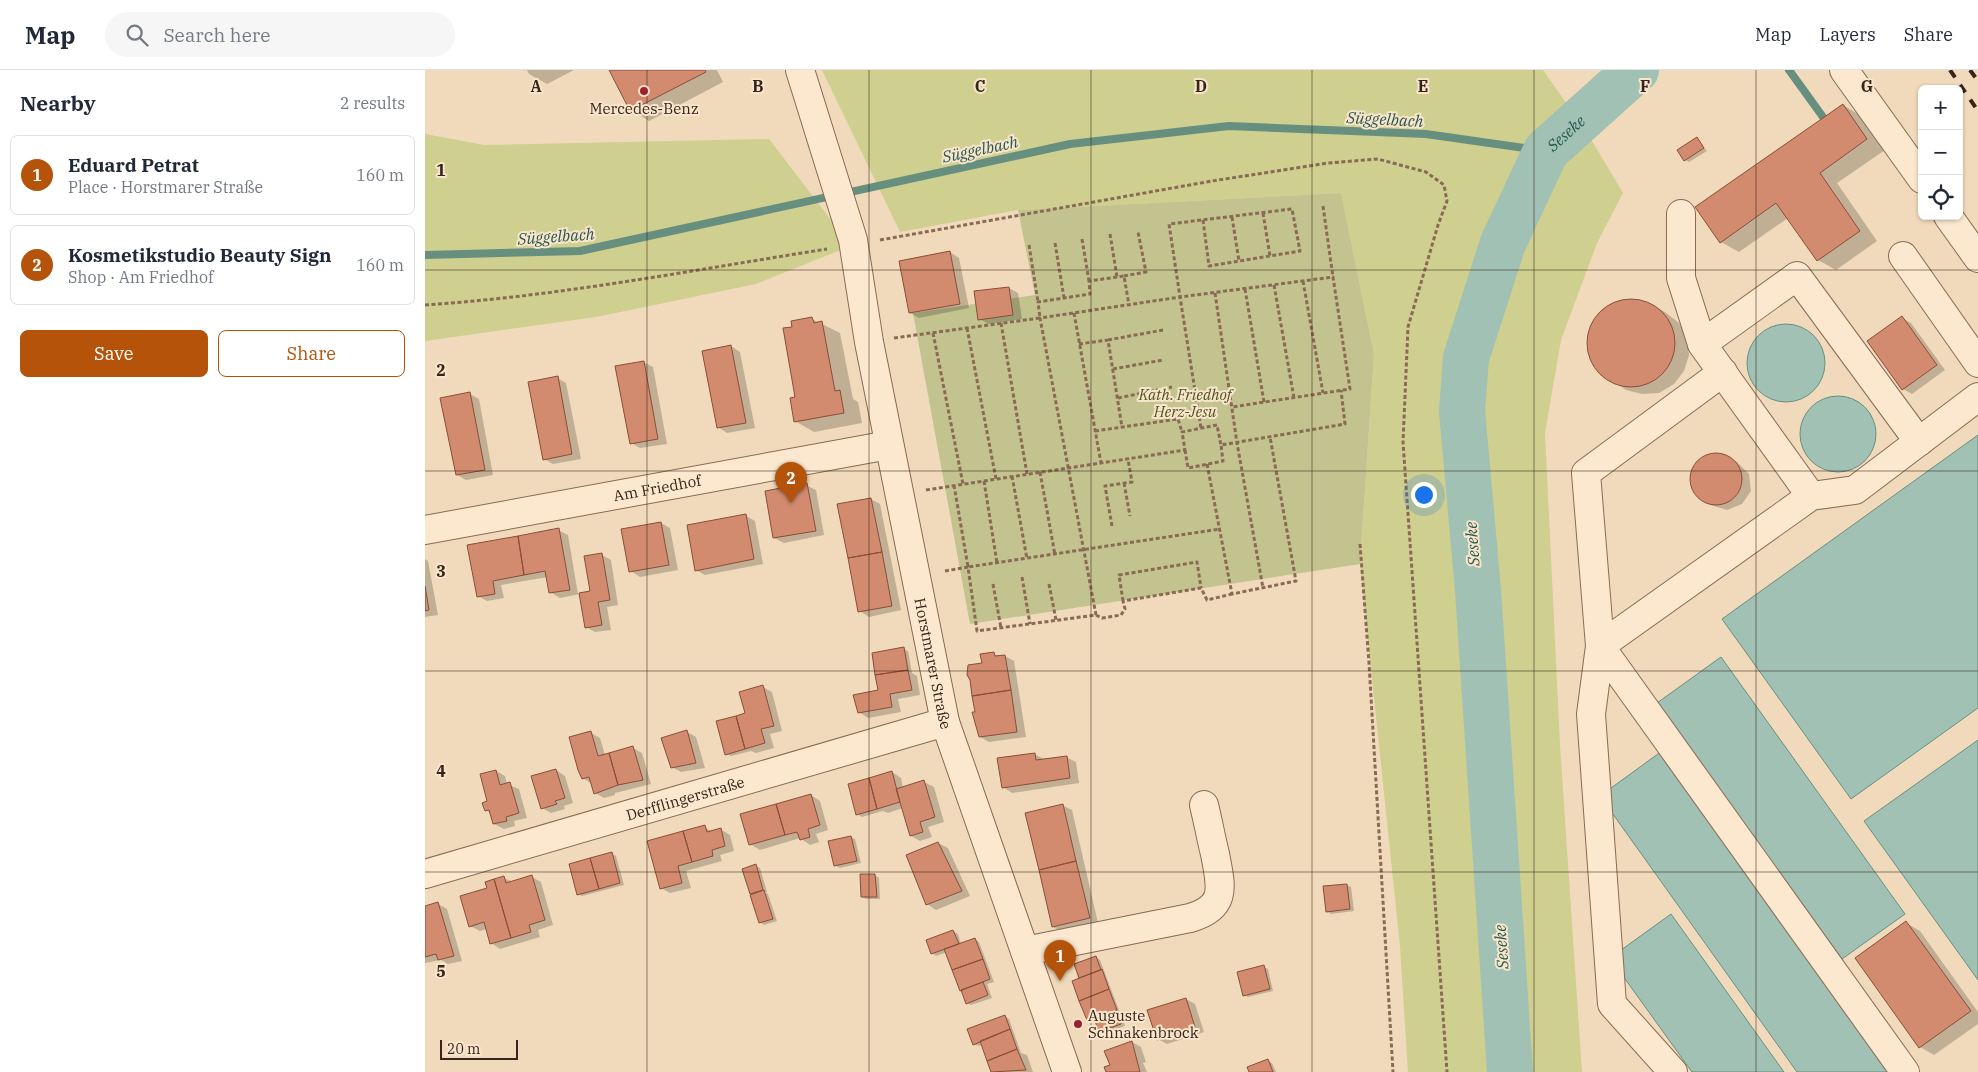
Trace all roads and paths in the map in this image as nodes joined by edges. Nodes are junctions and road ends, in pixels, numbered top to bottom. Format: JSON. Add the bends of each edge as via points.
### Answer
{"nodes":[{"id":1,"x":800,"y":70,"type":"edge"},
{"id":2,"x":1844,"y":70,"type":"edge"},
{"id":3,"x":1919,"y":175,"type":"edge"},
{"id":4,"x":1323,"y":206,"type":"dead end"},
{"id":5,"x":1263,"y":213,"type":"junction"},
{"id":6,"x":1681,"y":214,"type":"dead end"},
{"id":7,"x":1232,"y":216,"type":"junction"},
{"id":8,"x":1203,"y":220,"type":"junction"},
{"id":9,"x":1951,"y":220,"type":"edge"},
{"id":10,"x":1139,"y":232,"type":"dead end"},
{"id":11,"x":1110,"y":234,"type":"dead end"},
{"id":12,"x":1082,"y":238,"type":"dead end"},
{"id":13,"x":853,"y":242,"type":"junction"},
{"id":14,"x":1055,"y":243,"type":"dead end"},
{"id":15,"x":1029,"y":245,"type":"dead end"},
{"id":16,"x":1270,"y":256,"type":"junction"},
{"id":17,"x":1903,"y":256,"type":"dead end"},
{"id":18,"x":1978,"y":258,"type":"edge"},
{"id":19,"x":1239,"y":261,"type":"junction"},
{"id":20,"x":1125,"y":276,"type":"junction"},
{"id":21,"x":1117,"y":277,"type":"junction"},
{"id":22,"x":1333,"y":277,"type":"junction"},
{"id":23,"x":1089,"y":281,"type":"junction"},
{"id":24,"x":1303,"y":281,"type":"junction"},
{"id":25,"x":1274,"y":285,"type":"junction"},
{"id":26,"x":1245,"y":289,"type":"junction"},
{"id":27,"x":1215,"y":293,"type":"junction"},
{"id":28,"x":1180,"y":297,"type":"junction"},
{"id":29,"x":1064,"y":298,"type":"junction"},
{"id":30,"x":1038,"y":302,"type":"junction"},
{"id":31,"x":425,"y":305,"type":"edge"},
{"id":32,"x":1129,"y":305,"type":"junction"},
{"id":33,"x":1073,"y":313,"type":"junction"},
{"id":34,"x":1040,"y":318,"type":"junction"},
{"id":35,"x":1001,"y":323,"type":"junction"},
{"id":36,"x":967,"y":328,"type":"junction"},
{"id":37,"x":1163,"y":330,"type":"dead end"},
{"id":38,"x":933,"y":333,"type":"junction"},
{"id":39,"x":1108,"y":340,"type":"junction"},
{"id":40,"x":869,"y":342,"type":"junction"},
{"id":41,"x":1079,"y":344,"type":"junction"},
{"id":42,"x":1702,"y":344,"type":"junction"},
{"id":43,"x":1163,"y":360,"type":"dead end"},
{"id":44,"x":1978,"y":362,"type":"edge"},
{"id":45,"x":1113,"y":369,"type":"junction"},
{"id":46,"x":1723,"y":372,"type":"junction"},
{"id":47,"x":1173,"y":387,"type":"dead end"},
{"id":48,"x":1341,"y":390,"type":"junction"},
{"id":49,"x":1323,"y":393,"type":"junction"},
{"id":50,"x":1978,"y":397,"type":"edge"},
{"id":51,"x":1118,"y":398,"type":"junction"},
{"id":52,"x":1293,"y":398,"type":"junction"},
{"id":53,"x":1264,"y":402,"type":"junction"},
{"id":54,"x":1232,"y":407,"type":"junction"},
{"id":55,"x":1122,"y":427,"type":"junction"},
{"id":56,"x":1201,"y":428,"type":"junction"},
{"id":57,"x":1095,"y":432,"type":"junction"},
{"id":58,"x":1182,"y":432,"type":"junction"},
{"id":59,"x":1270,"y":437,"type":"junction"},
{"id":60,"x":1919,"y":442,"type":"junction"},
{"id":61,"x":1237,"y":443,"type":"junction"},
{"id":62,"x":889,"y":445,"type":"junction"},
{"id":63,"x":1221,"y":445,"type":"junction"},
{"id":64,"x":1185,"y":450,"type":"junction"},
{"id":65,"x":1128,"y":459,"type":"junction"},
{"id":66,"x":1101,"y":463,"type":"junction"},
{"id":67,"x":1207,"y":464,"type":"junction"},
{"id":68,"x":1068,"y":468,"type":"junction"},
{"id":69,"x":1040,"y":472,"type":"junction"},
{"id":70,"x":1027,"y":474,"type":"junction"},
{"id":71,"x":1012,"y":476,"type":"junction"},
{"id":72,"x":996,"y":479,"type":"junction"},
{"id":73,"x":983,"y":481,"type":"junction"},
{"id":74,"x":1124,"y":483,"type":"junction"},
{"id":75,"x":963,"y":484,"type":"junction"},
{"id":76,"x":954,"y":485,"type":"junction"},
{"id":77,"x":901,"y":494,"type":"junction"},
{"id":78,"x":1811,"y":496,"type":"junction"},
{"id":79,"x":1130,"y":516,"type":"dead end"},
{"id":80,"x":1112,"y":526,"type":"dead end"},
{"id":81,"x":1220,"y":529,"type":"junction"},
{"id":82,"x":425,"y":530,"type":"edge"},
{"id":83,"x":1359,"y":544,"type":"dead end"},
{"id":84,"x":1084,"y":551,"type":"junction"},
{"id":85,"x":1055,"y":555,"type":"junction"},
{"id":86,"x":1027,"y":559,"type":"junction"},
{"id":87,"x":997,"y":563,"type":"junction"},
{"id":88,"x":968,"y":567,"type":"junction"},
{"id":89,"x":945,"y":571,"type":"dead end"},
{"id":90,"x":1021,"y":577,"type":"dead end"},
{"id":91,"x":993,"y":584,"type":"dead end"},
{"id":92,"x":1049,"y":584,"type":"dead end"},
{"id":93,"x":1201,"y":588,"type":"junction"},
{"id":94,"x":1263,"y":588,"type":"junction"},
{"id":95,"x":1232,"y":594,"type":"junction"},
{"id":96,"x":1123,"y":601,"type":"junction"},
{"id":97,"x":1096,"y":615,"type":"junction"},
{"id":98,"x":1056,"y":620,"type":"junction"},
{"id":99,"x":1030,"y":624,"type":"junction"},
{"id":100,"x":1001,"y":628,"type":"junction"},
{"id":101,"x":1600,"y":646,"type":"junction"},
{"id":102,"x":945,"y":722,"type":"junction"},
{"id":103,"x":1204,"y":805,"type":"dead end"},
{"id":104,"x":425,"y":874,"type":"edge"},
{"id":105,"x":1025,"y":951,"type":"junction"},
{"id":106,"x":1067,"y":1072,"type":"edge"},
{"id":107,"x":1393,"y":1072,"type":"edge"},
{"id":108,"x":1447,"y":1072,"type":"edge"},
{"id":109,"x":1673,"y":1072,"type":"edge"},
{"id":110,"x":1905,"y":1072,"type":"edge"}],
"edges":[{"from":1,"to":13,"type":"street","name":"Horstmarer Straße"},
{"from":2,"to":3,"type":"street"},
{"from":4,"to":22,"type":"path"},
{"from":5,"to":7,"type":"path"},
{"from":5,"to":16,"type":"path"},
{"from":5,"to":16,"type":"path","via":[[1292,209],[1300,251]]},
{"from":6,"to":42,"type":"street","via":[[1681,278]]},
{"from":7,"to":8,"type":"path"},
{"from":7,"to":19,"type":"path"},
{"from":8,"to":19,"type":"path","via":[[1209,266]]},
{"from":8,"to":28,"type":"path","via":[[1169,224]]},
{"from":9,"to":18,"type":"street"},
{"from":10,"to":20,"type":"path","via":[[1145,272]]},
{"from":11,"to":21,"type":"path"},
{"from":12,"to":23,"type":"path"},
{"from":13,"to":31,"type":"path","via":[[625,282],[483,301]]},
{"from":13,"to":40,"type":"street","name":"Horstmarer Straße"},
{"from":13,"to":108,"type":"path","via":[[1328,163],[1378,160],[1426,172],[1444,185],[1447,201],[1408,327],[1403,442]]},
{"from":14,"to":29,"type":"path"},
{"from":15,"to":30,"type":"path"},
{"from":16,"to":19,"type":"path"},
{"from":17,"to":44,"type":"street"},
{"from":20,"to":21,"type":"path"},
{"from":20,"to":32,"type":"path"},
{"from":21,"to":23,"type":"path"},
{"from":22,"to":24,"type":"path"},
{"from":22,"to":48,"type":"path","via":[[1350,389]]},
{"from":23,"to":29,"type":"path","via":[[1090,294]]},
{"from":24,"to":25,"type":"path"},
{"from":24,"to":49,"type":"path"},
{"from":25,"to":26,"type":"path"},
{"from":25,"to":52,"type":"path"},
{"from":26,"to":27,"type":"path"},
{"from":26,"to":53,"type":"path"},
{"from":27,"to":28,"type":"path"},
{"from":27,"to":54,"type":"path"},
{"from":28,"to":32,"type":"path"},
{"from":28,"to":56,"type":"path"},
{"from":29,"to":30,"type":"path"},
{"from":30,"to":34,"type":"path"},
{"from":32,"to":33,"type":"path"},
{"from":33,"to":34,"type":"path"},
{"from":33,"to":41,"type":"path"},
{"from":34,"to":35,"type":"path"},
{"from":34,"to":68,"type":"path"},
{"from":35,"to":36,"type":"path"},
{"from":35,"to":70,"type":"path"},
{"from":36,"to":38,"type":"path"},
{"from":36,"to":72,"type":"path"},
{"from":37,"to":39,"type":"path"},
{"from":38,"to":40,"type":"path"},
{"from":38,"to":75,"type":"path"},
{"from":39,"to":41,"type":"path"},
{"from":39,"to":45,"type":"path"},
{"from":40,"to":62,"type":"street","name":"Horstmarer Straße"},
{"from":41,"to":57,"type":"path"},
{"from":42,"to":46,"type":"street"},
{"from":42,"to":60,"type":"street","via":[[1797,276]]},
{"from":43,"to":45,"type":"path"},
{"from":45,"to":51,"type":"path"},
{"from":46,"to":78,"type":"street"},
{"from":46,"to":101,"type":"street","via":[[1586,473]]},
{"from":47,"to":51,"type":"path"},
{"from":48,"to":49,"type":"path"},
{"from":48,"to":59,"type":"path","via":[[1345,424]]},
{"from":49,"to":52,"type":"path"},
{"from":50,"to":60,"type":"street"},
{"from":51,"to":55,"type":"path"},
{"from":52,"to":53,"type":"path"},
{"from":53,"to":54,"type":"path"},
{"from":54,"to":61,"type":"path"},
{"from":55,"to":57,"type":"path"},
{"from":55,"to":58,"type":"path","via":[[1178,419]]},
{"from":56,"to":58,"type":"path"},
{"from":56,"to":63,"type":"path","via":[[1217,425]]},
{"from":57,"to":66,"type":"path"},
{"from":58,"to":64,"type":"path"},
{"from":59,"to":61,"type":"path"},
{"from":59,"to":94,"type":"path","via":[[1296,581]]},
{"from":60,"to":78,"type":"street","via":[[1855,490]]},
{"from":61,"to":63,"type":"path"},
{"from":61,"to":94,"type":"path"},
{"from":62,"to":77,"type":"street","name":"Horstmarer Straße"},
{"from":62,"to":82,"type":"street","name":"Am Friedhof"},
{"from":63,"to":67,"type":"path","via":[[1223,461]]},
{"from":64,"to":65,"type":"path"},
{"from":64,"to":67,"type":"path","via":[[1188,468]]},
{"from":65,"to":66,"type":"path"},
{"from":65,"to":74,"type":"path","via":[[1132,482]]},
{"from":66,"to":68,"type":"path"},
{"from":67,"to":81,"type":"path"},
{"from":68,"to":69,"type":"path"},
{"from":68,"to":84,"type":"path"},
{"from":69,"to":70,"type":"path"},
{"from":69,"to":85,"type":"path"},
{"from":70,"to":71,"type":"path"},
{"from":71,"to":72,"type":"path"},
{"from":71,"to":86,"type":"path"},
{"from":72,"to":73,"type":"path"},
{"from":73,"to":75,"type":"path"},
{"from":73,"to":87,"type":"path"},
{"from":74,"to":79,"type":"path"},
{"from":74,"to":80,"type":"path","via":[[1105,486]]},
{"from":75,"to":76,"type":"path"},
{"from":76,"to":77,"type":"path"},
{"from":76,"to":88,"type":"path"},
{"from":77,"to":102,"type":"street","name":"Horstmarer Straße"},
{"from":78,"to":101,"type":"street"},
{"from":81,"to":84,"type":"path"},
{"from":81,"to":95,"type":"path"},
{"from":83,"to":107,"type":"path"},
{"from":84,"to":85,"type":"path"},
{"from":84,"to":97,"type":"path"},
{"from":85,"to":86,"type":"path"},
{"from":86,"to":87,"type":"path"},
{"from":87,"to":88,"type":"path"},
{"from":88,"to":89,"type":"path"},
{"from":88,"to":100,"type":"path","via":[[977,631]]},
{"from":90,"to":99,"type":"path"},
{"from":91,"to":100,"type":"path"},
{"from":92,"to":98,"type":"path"},
{"from":93,"to":95,"type":"path","via":[[1207,600]]},
{"from":93,"to":96,"type":"path"},
{"from":93,"to":96,"type":"path","via":[[1197,562],[1119,575]]},
{"from":94,"to":95,"type":"path"},
{"from":96,"to":97,"type":"path","via":[[1125,609],[1121,615],[1102,618]]},
{"from":97,"to":98,"type":"path"},
{"from":98,"to":99,"type":"path"},
{"from":99,"to":100,"type":"path"},
{"from":101,"to":109,"type":"street","via":[[1591,714],[1612,1004]]},
{"from":101,"to":110,"type":"street"},
{"from":102,"to":104,"type":"street","name":"Derfflingerstraße"},
{"from":102,"to":105,"type":"street","name":"Horstmarer Straße"},
{"from":103,"to":105,"type":"street","via":[[1221,887],[1215,905],[1208,911],[1190,918]]},
{"from":105,"to":106,"type":"street","name":"Horstmarer Straße"}]}
